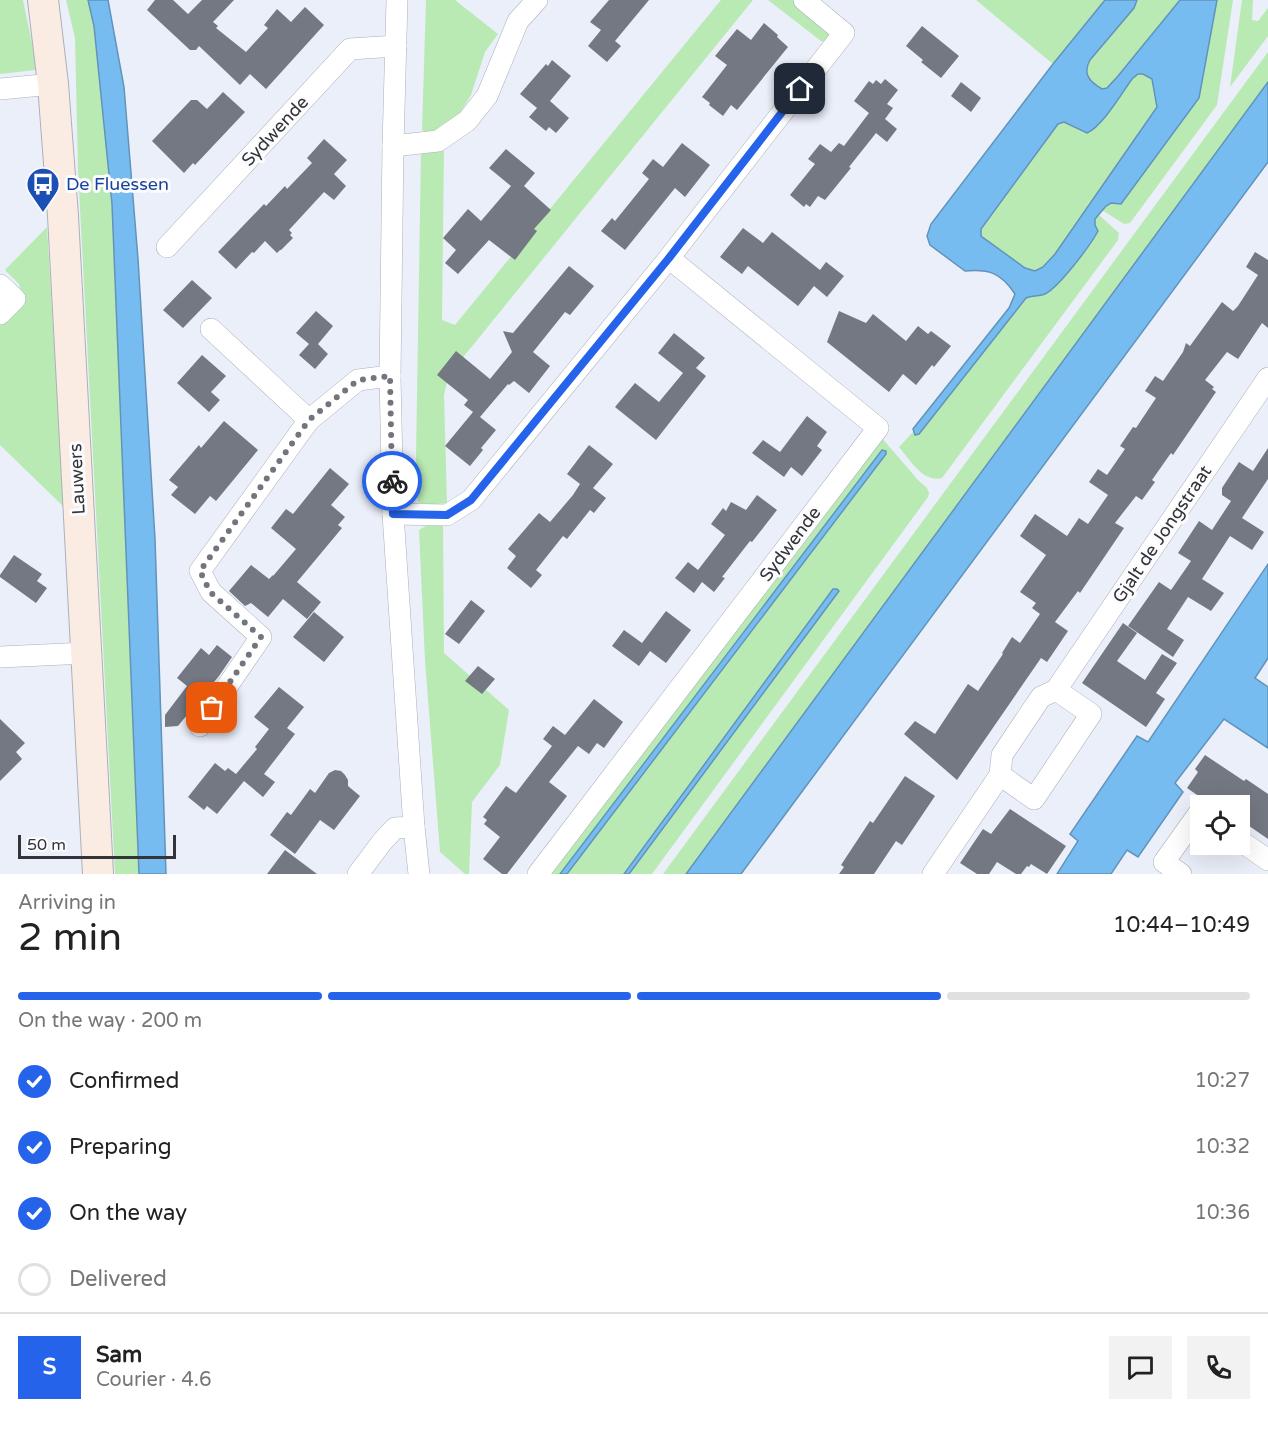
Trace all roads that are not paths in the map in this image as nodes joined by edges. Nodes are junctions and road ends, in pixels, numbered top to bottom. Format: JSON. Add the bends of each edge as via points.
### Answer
{"nodes":[{"id":1,"x":43,"y":0,"type":"edge"},
{"id":2,"x":397,"y":0,"type":"edge"},
{"id":3,"x":537,"y":0,"type":"edge"},
{"id":4,"x":804,"y":0,"type":"edge"},
{"id":5,"x":396,"y":46,"type":"junction"},
{"id":6,"x":53,"y":84,"type":"junction"},
{"id":7,"x":0,"y":89,"type":"edge"},
{"id":8,"x":393,"y":146,"type":"junction"},
{"id":9,"x":167,"y":247,"type":"dead end"},
{"id":10,"x":669,"y":258,"type":"junction"},
{"id":11,"x":0,"y":285,"type":"edge"},
{"id":12,"x":0,"y":314,"type":"edge"},
{"id":13,"x":211,"y":329,"type":"dead end"},
{"id":14,"x":390,"y":376,"type":"junction"},
{"id":15,"x":1268,"y":378,"type":"edge"},
{"id":16,"x":309,"y":420,"type":"junction"},
{"id":17,"x":393,"y":514,"type":"junction"},
{"id":18,"x":86,"y":653,"type":"junction"},
{"id":19,"x":0,"y":657,"type":"edge"},
{"id":20,"x":1056,"y":690,"type":"junction"},
{"id":21,"x":200,"y":726,"type":"dead end"},
{"id":22,"x":1000,"y":775,"type":"junction"},
{"id":23,"x":1190,"y":826,"type":"edge"},
{"id":24,"x":414,"y":827,"type":"junction"},
{"id":25,"x":1250,"y":848,"type":"edge"},
{"id":26,"x":1268,"y":860,"type":"edge"},
{"id":27,"x":98,"y":874,"type":"edge"},
{"id":28,"x":358,"y":874,"type":"edge"},
{"id":29,"x":419,"y":874,"type":"edge"},
{"id":30,"x":538,"y":874,"type":"edge"},
{"id":31,"x":933,"y":874,"type":"edge"},
{"id":32,"x":1181,"y":874,"type":"edge"}],
"edges":[{"from":1,"to":6,"type":"street","name":"Lauwers"},
{"from":2,"to":5,"type":"street"},
{"from":3,"to":8,"type":"street","via":[[518,21],[487,96],[467,121],[438,141]]},
{"from":4,"to":10,"type":"street","via":[[844,33]]},
{"from":5,"to":8,"type":"street"},
{"from":5,"to":9,"type":"street","name":"Sydwende","via":[[350,49]]},
{"from":6,"to":7,"type":"street"},
{"from":6,"to":18,"type":"street","name":"Lauwers"},
{"from":8,"to":14,"type":"street"},
{"from":10,"to":17,"type":"street","via":[[471,500],[447,515]]},
{"from":10,"to":30,"type":"street","name":"Sydwende","via":[[878,428]]},
{"from":11,"to":12,"type":"street","via":[[15,299]]},
{"from":13,"to":16,"type":"street"},
{"from":14,"to":16,"type":"street","via":[[358,380]]},
{"from":14,"to":17,"type":"street"},
{"from":15,"to":20,"type":"street","name":"Gjalt de Jongstraat"},
{"from":16,"to":21,"type":"street","via":[[200,571],[210,592],[261,637]]},
{"from":17,"to":24,"type":"street"},
{"from":18,"to":19,"type":"street"},
{"from":18,"to":27,"type":"street","name":"Lauwers"},
{"from":20,"to":22,"type":"street","name":"Gjalt de Jongstraat","via":[[1041,697],[1002,755]]},
{"from":20,"to":22,"type":"street","via":[[1091,714],[1034,799]]},
{"from":22,"to":31,"type":"street","name":"Gjalt de Jongstraat"},
{"from":23,"to":32,"type":"street","via":[[1164,862]]},
{"from":24,"to":28,"type":"street","via":[[395,828]]},
{"from":24,"to":29,"type":"street"},
{"from":25,"to":26,"type":"street"}]}
